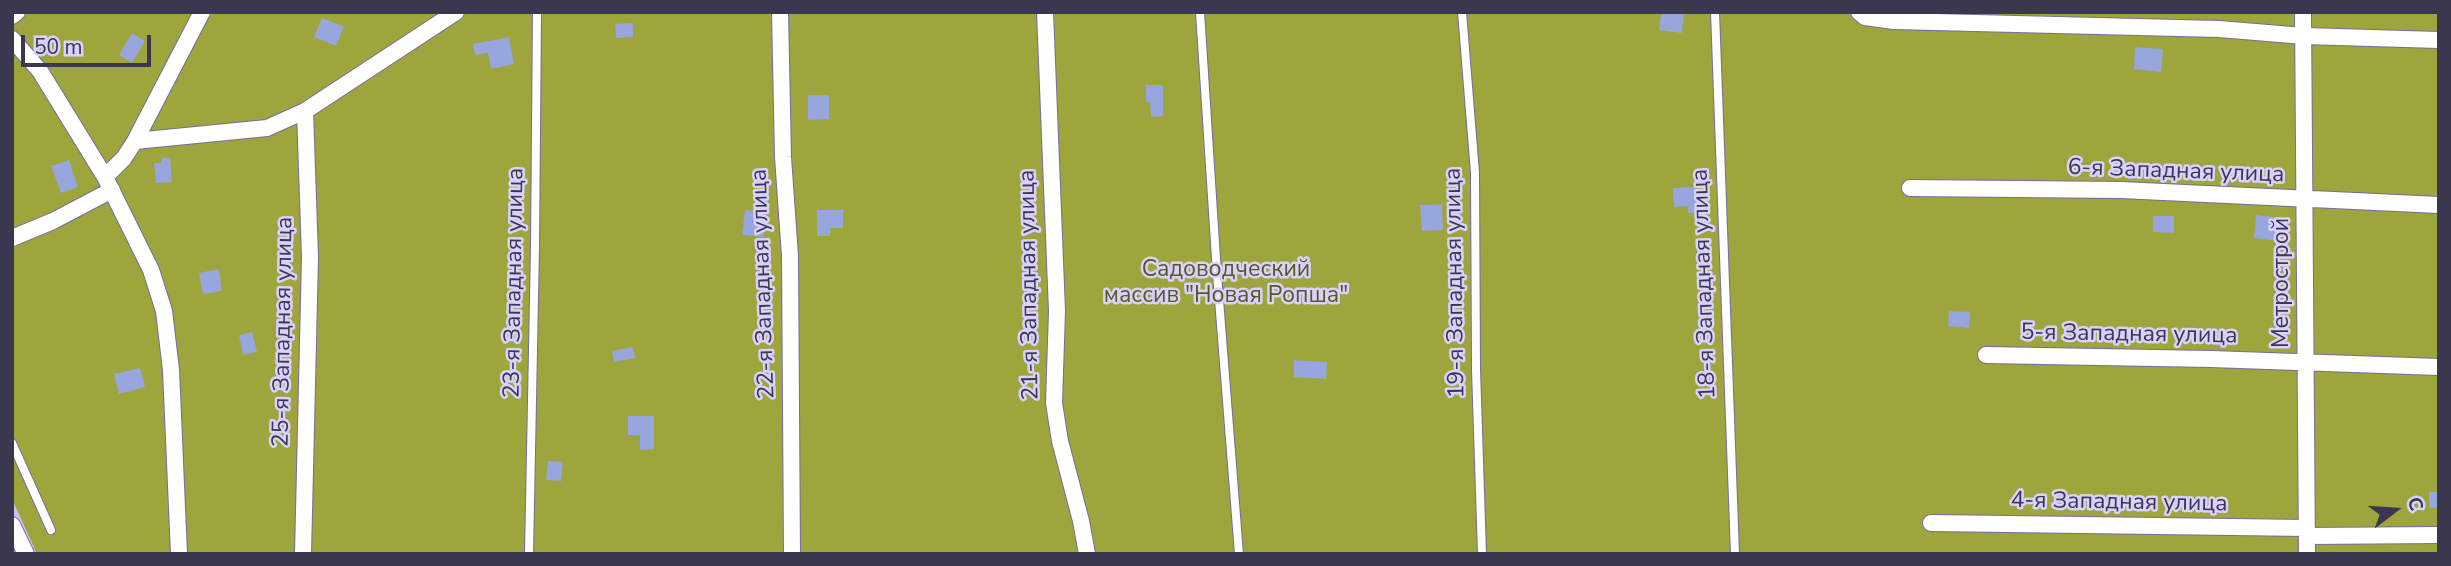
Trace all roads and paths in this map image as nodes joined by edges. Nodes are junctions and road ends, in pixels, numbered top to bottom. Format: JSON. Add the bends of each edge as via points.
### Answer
{"nodes":[{"id":1,"x":17,"y":12,"type":"edge"},
{"id":2,"x":202,"y":12,"type":"edge"},
{"id":3,"x":456,"y":12,"type":"edge"},
{"id":4,"x":537,"y":12,"type":"edge"},
{"id":5,"x":780,"y":12,"type":"edge"},
{"id":6,"x":1045,"y":12,"type":"edge"},
{"id":7,"x":1200,"y":12,"type":"edge"},
{"id":8,"x":1462,"y":12,"type":"edge"},
{"id":9,"x":1715,"y":12,"type":"edge"},
{"id":10,"x":1859,"y":12,"type":"edge"},
{"id":11,"x":2304,"y":12,"type":"edge"},
{"id":12,"x":12,"y":16,"type":"edge"},
{"id":13,"x":2304,"y":36,"type":"junction"},
{"id":14,"x":12,"y":39,"type":"edge"},
{"id":15,"x":2439,"y":40,"type":"edge"},
{"id":16,"x":305,"y":111,"type":"junction"},
{"id":17,"x":135,"y":141,"type":"junction"},
{"id":18,"x":108,"y":184,"type":"junction"},
{"id":19,"x":1910,"y":188,"type":"dead end"},
{"id":20,"x":2305,"y":200,"type":"junction"},
{"id":21,"x":2439,"y":205,"type":"edge"},
{"id":22,"x":12,"y":238,"type":"edge"},
{"id":23,"x":1986,"y":355,"type":"dead end"},
{"id":24,"x":2306,"y":362,"type":"junction"},
{"id":25,"x":2439,"y":367,"type":"edge"},
{"id":26,"x":12,"y":443,"type":"edge"},
{"id":27,"x":1931,"y":523,"type":"dead end"},
{"id":28,"x":12,"y":525,"type":"edge"},
{"id":29,"x":51,"y":530,"type":"dead end"},
{"id":30,"x":2307,"y":532,"type":"junction"},
{"id":31,"x":2439,"y":535,"type":"edge"},
{"id":32,"x":26,"y":554,"type":"edge"},
{"id":33,"x":179,"y":554,"type":"edge"},
{"id":34,"x":303,"y":554,"type":"edge"},
{"id":35,"x":529,"y":554,"type":"edge"},
{"id":36,"x":792,"y":554,"type":"edge"},
{"id":37,"x":1087,"y":554,"type":"edge"},
{"id":38,"x":1239,"y":554,"type":"edge"},
{"id":39,"x":1482,"y":554,"type":"edge"},
{"id":40,"x":1735,"y":554,"type":"edge"},
{"id":41,"x":2307,"y":554,"type":"edge"}],
"edges":[{"from":1,"to":12,"type":"street"},
{"from":2,"to":17,"type":"street"},
{"from":3,"to":16,"type":"street"},
{"from":4,"to":35,"type":"lane","name":"23-я Западная улица"},
{"from":5,"to":36,"type":"street","name":"22-я Западная улица","via":[[790,256]]},
{"from":6,"to":37,"type":"street","name":"21-я Западная улица","via":[[1057,310],[1054,403]]},
{"from":7,"to":38,"type":"lane"},
{"from":8,"to":39,"type":"lane","name":"19-я Западная улица","via":[[1475,173]]},
{"from":9,"to":40,"type":"lane","name":"18-я Западная улица"},
{"from":10,"to":13,"type":"street","via":[[1894,21],[2219,29]]},
{"from":11,"to":13,"type":"street","name":"Метрострой"},
{"from":13,"to":15,"type":"street"},
{"from":13,"to":20,"type":"street","name":"Метрострой"},
{"from":14,"to":18,"type":"street","via":[[40,71]]},
{"from":16,"to":17,"type":"street","via":[[267,128]]},
{"from":16,"to":34,"type":"street","name":"25-я Западная улица","via":[[310,257]]},
{"from":17,"to":18,"type":"street"},
{"from":18,"to":22,"type":"street","via":[[53,221]]},
{"from":18,"to":33,"type":"street","via":[[151,270],[163,311],[171,370]]},
{"from":19,"to":20,"type":"street","name":"6-я Западная улица","via":[[2121,190]]},
{"from":20,"to":21,"type":"street","name":"6-я Западная улица"},
{"from":20,"to":24,"type":"street","name":"Метрострой"},
{"from":23,"to":24,"type":"street","name":"5-я Западная улица"},
{"from":24,"to":25,"type":"street","name":"5-я Западная улица"},
{"from":24,"to":30,"type":"street","name":"Метрострой"},
{"from":26,"to":29,"type":"lane"},
{"from":27,"to":30,"type":"street","name":"4-я Западная улица"},
{"from":28,"to":32,"type":"street"},
{"from":30,"to":31,"type":"street","name":"4-я Западная улица"},
{"from":30,"to":41,"type":"street","name":"Метрострой"}]}
